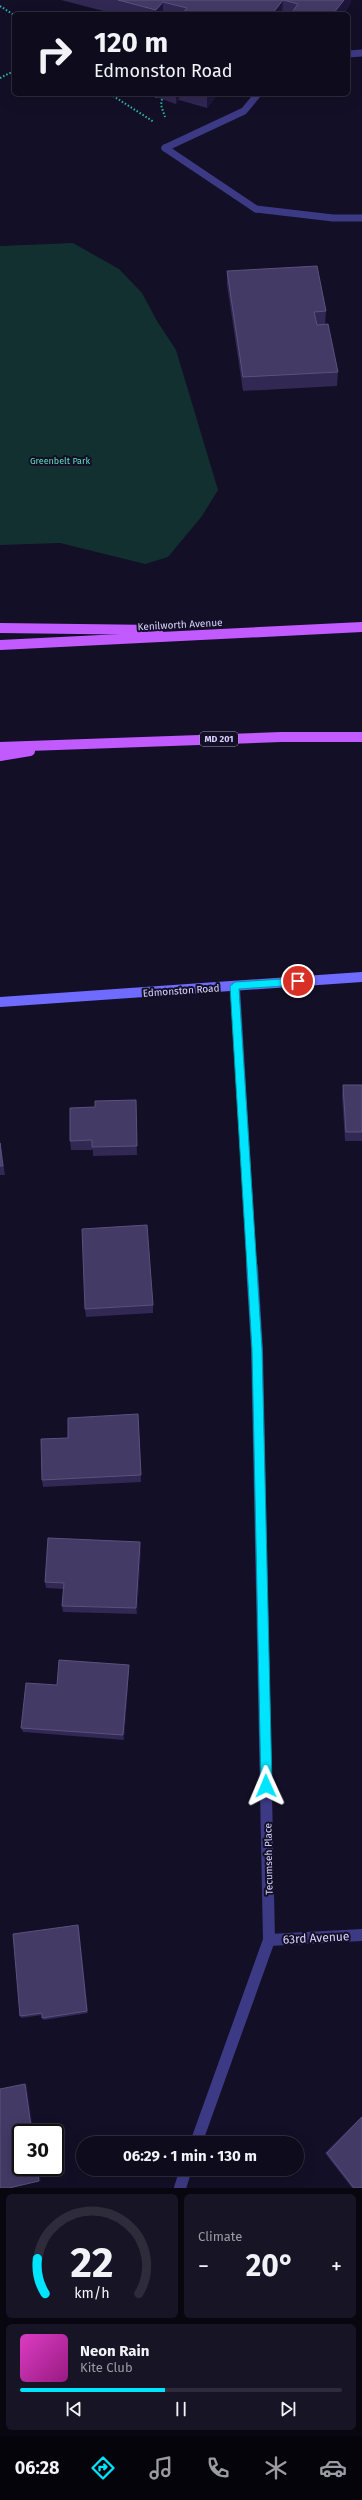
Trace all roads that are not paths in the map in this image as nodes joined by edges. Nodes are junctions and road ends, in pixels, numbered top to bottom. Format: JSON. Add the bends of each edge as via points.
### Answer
{"nodes":[{"id":1,"x":362,"y":53,"type":"edge"},
{"id":2,"x":350,"y":54,"type":"edge"},
{"id":3,"x":256,"y":96,"type":"edge"},
{"id":4,"x":362,"y":218,"type":"edge"},
{"id":5,"x":362,"y":627,"type":"edge"},
{"id":6,"x":0,"y":628,"type":"edge"},
{"id":7,"x":248,"y":631,"type":"junction"},
{"id":8,"x":0,"y":645,"type":"edge"},
{"id":9,"x":362,"y":737,"type":"edge"},
{"id":10,"x":76,"y":745,"type":"junction"},
{"id":11,"x":0,"y":746,"type":"edge"},
{"id":12,"x":0,"y":756,"type":"edge"},
{"id":13,"x":362,"y":977,"type":"edge"},
{"id":14,"x":235,"y":986,"type":"junction"},
{"id":15,"x":0,"y":1002,"type":"edge"},
{"id":16,"x":362,"y":1935,"type":"edge"},
{"id":17,"x":269,"y":1940,"type":"junction"},
{"id":18,"x":199,"y":2136,"type":"edge"},
{"id":19,"x":184,"y":2176,"type":"edge"},
{"id":20,"x":180,"y":2188,"type":"edge"}],
"edges":[{"from":1,"to":2,"type":"street"},
{"from":3,"to":4,"type":"street","via":[[244,111],[165,148],[256,209],[333,218]]},
{"from":5,"to":7,"type":"main road","name":"Kenilworth Avenue"},
{"from":6,"to":7,"type":"main road"},
{"from":7,"to":8,"type":"main road","name":"Kenilworth Avenue"},
{"from":9,"to":10,"type":"main road","number":"MD 201","via":[[281,737]]},
{"from":10,"to":11,"type":"main road","number":"MD 201"},
{"from":10,"to":12,"type":"main road"},
{"from":13,"to":14,"type":"street","name":"Edmonston Road"},
{"from":14,"to":15,"type":"street","name":"Edmonston Road"},
{"from":14,"to":17,"type":"street","name":"Tecumseh Place","via":[[257,1349]]},
{"from":16,"to":17,"type":"street","name":"63rd Avenue"},
{"from":17,"to":18,"type":"street","name":"Tecumseh Place"},
{"from":19,"to":20,"type":"street"}]}
